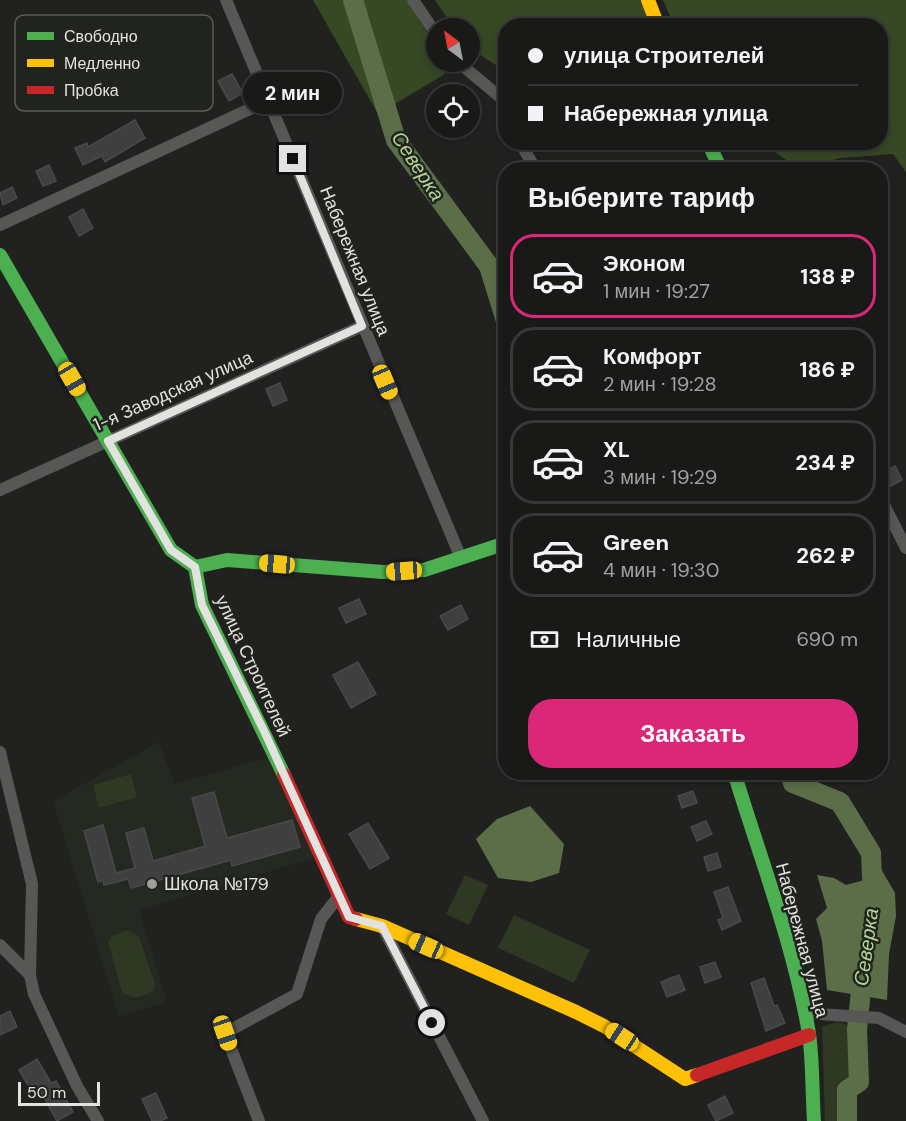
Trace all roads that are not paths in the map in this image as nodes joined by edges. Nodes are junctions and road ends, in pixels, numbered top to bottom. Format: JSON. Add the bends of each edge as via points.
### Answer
{"nodes":[{"id":1,"x":226,"y":0,"type":"edge"},
{"id":2,"x":413,"y":0,"type":"edge"},
{"id":3,"x":648,"y":0,"type":"edge"},
{"id":4,"x":655,"y":18,"type":"edge"},
{"id":5,"x":426,"y":19,"type":"edge"},
{"id":6,"x":470,"y":72,"type":"edge"},
{"id":7,"x":498,"y":95,"type":"edge"},
{"id":8,"x":269,"y":100,"type":"junction"},
{"id":9,"x":0,"y":225,"type":"edge"},
{"id":10,"x":0,"y":255,"type":"edge"},
{"id":11,"x":362,"y":326,"type":"junction"},
{"id":12,"x":108,"y":441,"type":"junction"},
{"id":13,"x":0,"y":490,"type":"edge"},
{"id":14,"x":888,"y":513,"type":"edge"},
{"id":15,"x":498,"y":546,"type":"edge"},
{"id":16,"x":906,"y":548,"type":"edge"},
{"id":17,"x":460,"y":558,"type":"junction"},
{"id":18,"x":195,"y":567,"type":"junction"},
{"id":19,"x":0,"y":752,"type":"edge"},
{"id":20,"x":3,"y":775,"type":"edge"},
{"id":21,"x":736,"y":780,"type":"edge"},
{"id":22,"x":339,"y":896,"type":"junction"},
{"id":23,"x":382,"y":926,"type":"junction"},
{"id":24,"x":0,"y":945,"type":"edge"},
{"id":25,"x":30,"y":975,"type":"junction"},
{"id":26,"x":804,"y":1012,"type":"junction"},
{"id":27,"x":906,"y":1032,"type":"edge"},
{"id":28,"x":809,"y":1035,"type":"junction"},
{"id":29,"x":98,"y":1121,"type":"edge"},
{"id":30,"x":259,"y":1121,"type":"edge"},
{"id":31,"x":483,"y":1121,"type":"edge"},
{"id":32,"x":814,"y":1121,"type":"edge"}],
"edges":[{"from":1,"to":8,"type":"street","name":"Набережная улица"},
{"from":2,"to":5,"type":"street"},
{"from":3,"to":4,"type":"street"},
{"from":6,"to":7,"type":"street"},
{"from":8,"to":9,"type":"street"},
{"from":8,"to":11,"type":"street","name":"Набережная улица"},
{"from":10,"to":12,"type":"street"},
{"from":11,"to":12,"type":"street","name":"1-я Заводская улица"},
{"from":11,"to":17,"type":"street","name":"Набережная улица"},
{"from":12,"to":13,"type":"street","name":"1-я Заводская улица"},
{"from":12,"to":18,"type":"street","via":[[171,550]]},
{"from":14,"to":16,"type":"street"},
{"from":15,"to":17,"type":"street"},
{"from":17,"to":18,"type":"street","via":[[424,570],[383,573],[227,560]]},
{"from":18,"to":22,"type":"street","name":"улица Строителей","via":[[202,605]]},
{"from":19,"to":20,"type":"street"},
{"from":20,"to":25,"type":"street","via":[[32,884]]},
{"from":21,"to":26,"type":"street","name":"Набережная улица"},
{"from":22,"to":23,"type":"street","name":"улица Строителей","via":[[349,917]]},
{"from":22,"to":30,"type":"street","via":[[321,919],[297,994],[225,1033]]},
{"from":23,"to":28,"type":"street","name":"улица Строителей","via":[[604,1026],[685,1079]]},
{"from":23,"to":31,"type":"street"},
{"from":24,"to":25,"type":"street"},
{"from":25,"to":29,"type":"street","via":[[34,994],[77,1086]]},
{"from":26,"to":27,"type":"street","via":[[879,1018]]},
{"from":26,"to":28,"type":"street","name":"Набережная улица"},
{"from":28,"to":32,"type":"street","name":"Набережная улица"}]}
